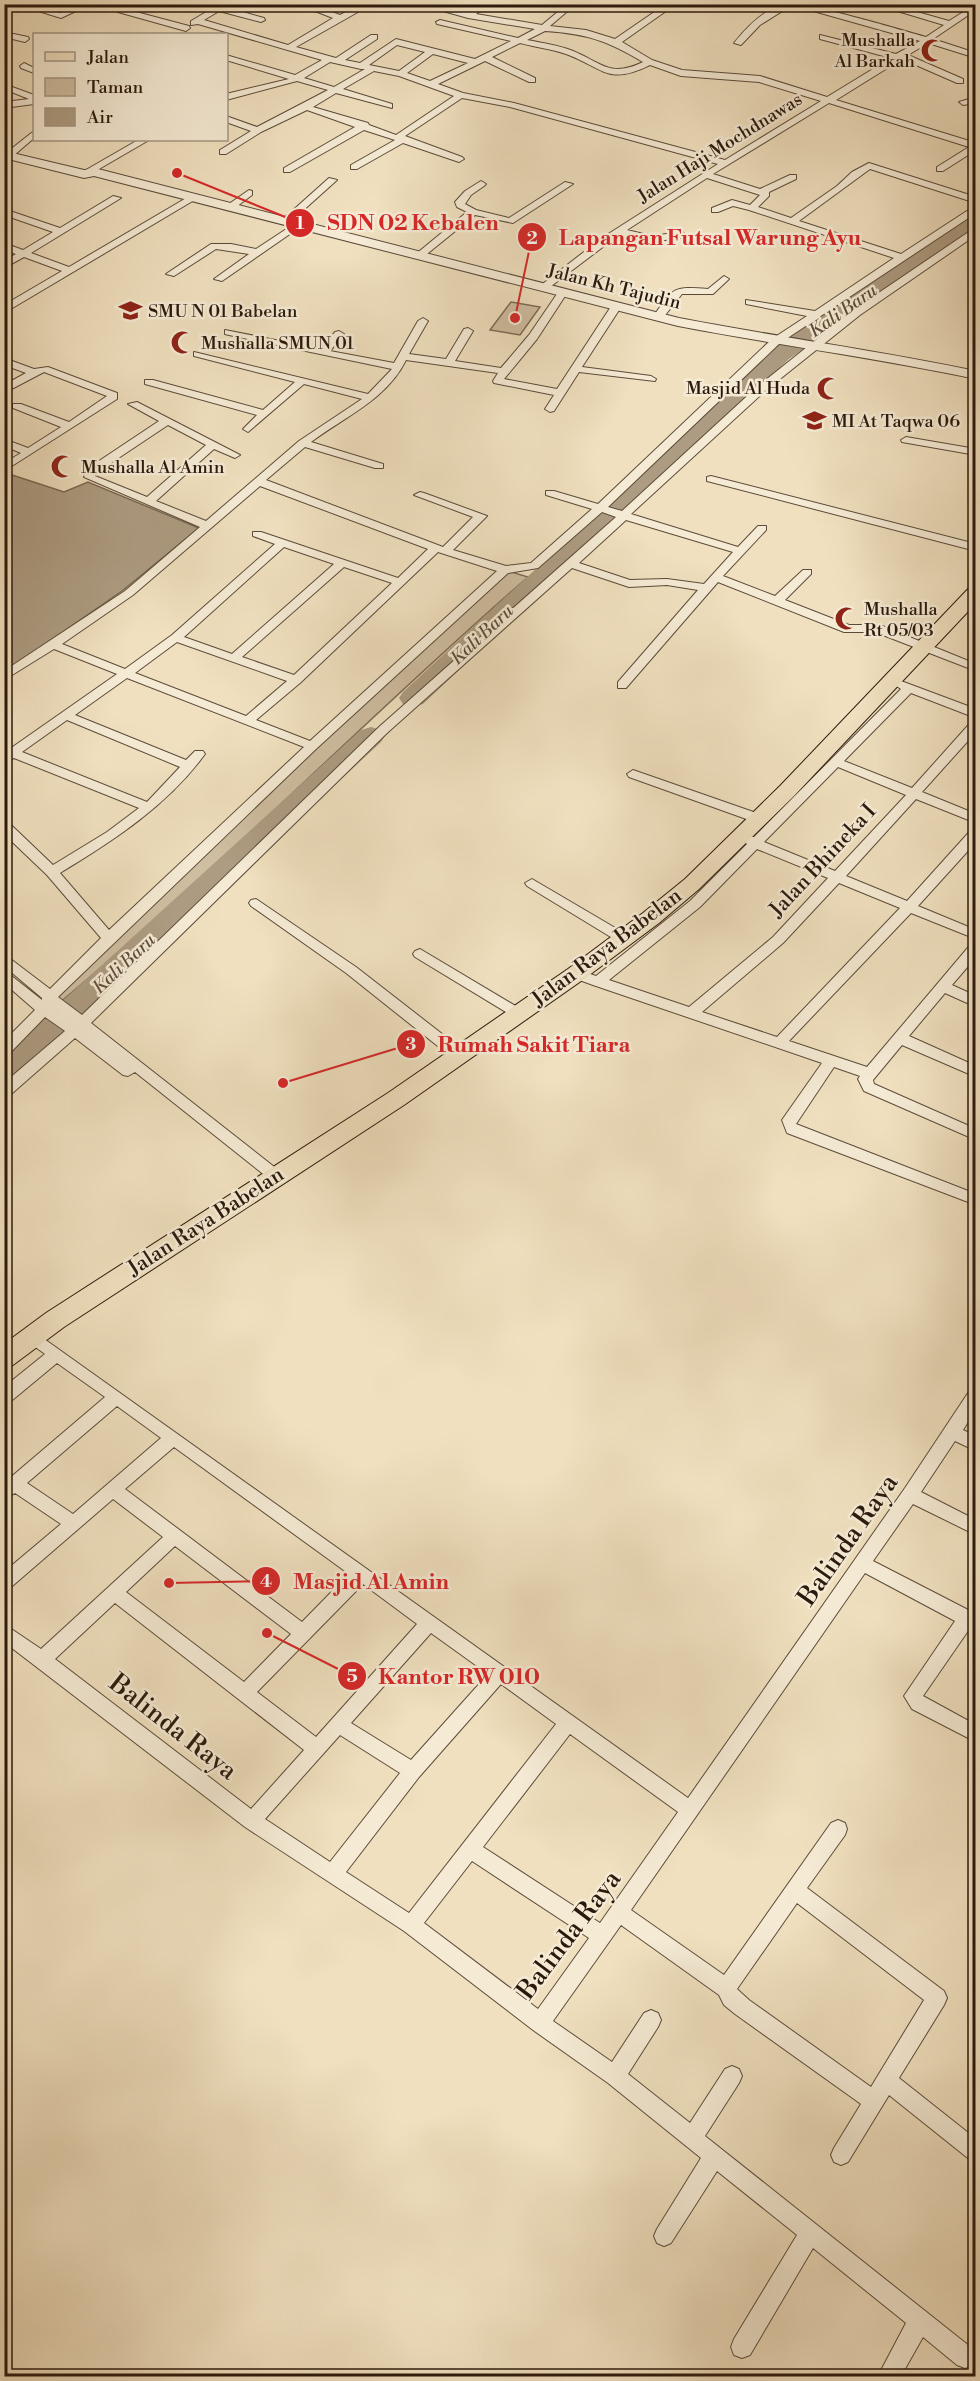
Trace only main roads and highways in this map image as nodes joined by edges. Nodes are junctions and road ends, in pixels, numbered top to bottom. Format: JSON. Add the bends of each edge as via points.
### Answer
{"nodes":[{"id":1,"x":975,"y":592,"type":"edge"},
{"id":2,"x":4,"y":1358,"type":"edge"}],
"edges":[{"from":1,"to":2,"type":"main road","name":"Jalan Raya Babelan","via":[[922,647],[899,685],[757,818],[747,839],[624,939],[459,1055]]}]}
